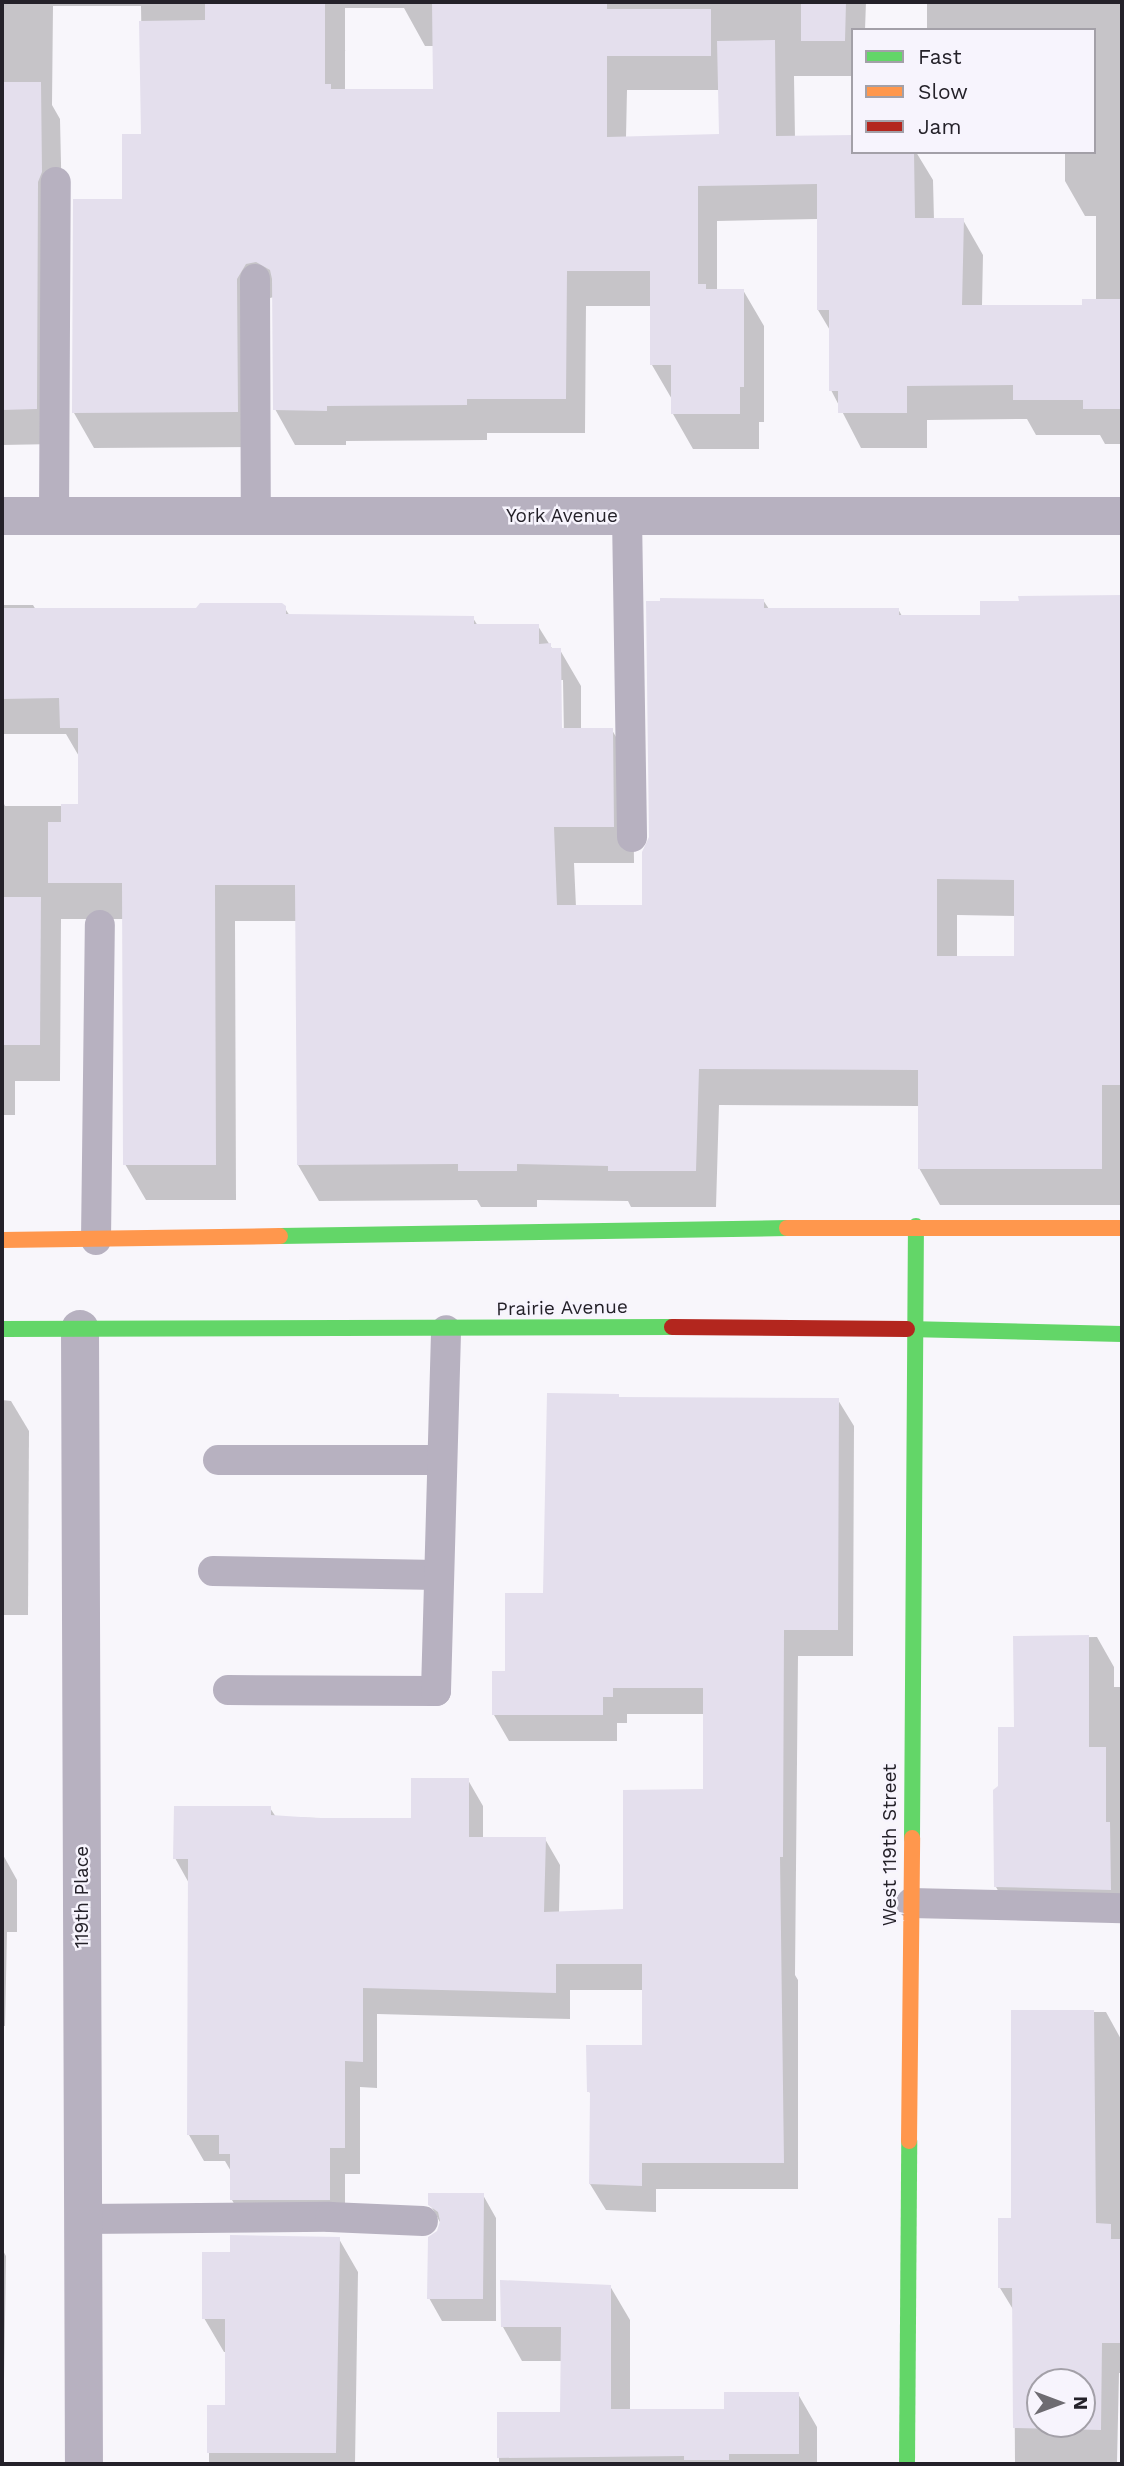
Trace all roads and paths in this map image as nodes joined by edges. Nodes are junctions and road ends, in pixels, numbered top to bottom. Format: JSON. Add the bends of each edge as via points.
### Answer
{"nodes":[{"id":1,"x":56,"y":182,"type":"dead end"},
{"id":2,"x":255,"y":279,"type":"dead end"},
{"id":3,"x":2,"y":516,"type":"edge"},
{"id":4,"x":54,"y":516,"type":"junction"},
{"id":5,"x":256,"y":516,"type":"junction"},
{"id":6,"x":627,"y":516,"type":"junction"},
{"id":7,"x":1122,"y":516,"type":"edge"},
{"id":8,"x":632,"y":837,"type":"dead end"},
{"id":9,"x":100,"y":925,"type":"dead end"},
{"id":10,"x":916,"y":1226,"type":"junction"},
{"id":11,"x":1122,"y":1228,"type":"edge"},
{"id":12,"x":2,"y":1240,"type":"edge"},
{"id":13,"x":96,"y":1240,"type":"junction"},
{"id":14,"x":2,"y":1329,"type":"edge"},
{"id":15,"x":80,"y":1329,"type":"junction"},
{"id":16,"x":446,"y":1330,"type":"junction"},
{"id":17,"x":915,"y":1331,"type":"junction"},
{"id":18,"x":1122,"y":1334,"type":"edge"},
{"id":19,"x":218,"y":1460,"type":"dead end"},
{"id":20,"x":442,"y":1460,"type":"junction"},
{"id":21,"x":212,"y":1571,"type":"dead end"},
{"id":22,"x":438,"y":1575,"type":"junction"},
{"id":23,"x":229,"y":1690,"type":"dead end"},
{"id":24,"x":911,"y":1903,"type":"junction"},
{"id":25,"x":1122,"y":1908,"type":"edge"},
{"id":26,"x":84,"y":2219,"type":"junction"},
{"id":27,"x":423,"y":2221,"type":"dead end"},
{"id":28,"x":84,"y":2464,"type":"edge"},
{"id":29,"x":907,"y":2464,"type":"edge"}],
"edges":[{"from":1,"to":4,"type":"lane"},
{"from":2,"to":5,"type":"lane"},
{"from":3,"to":4,"type":"street","name":"York Avenue"},
{"from":4,"to":5,"type":"street","name":"York Avenue"},
{"from":5,"to":6,"type":"street","name":"York Avenue"},
{"from":6,"to":7,"type":"street","name":"York Avenue"},
{"from":6,"to":8,"type":"lane"},
{"from":9,"to":13,"type":"lane"},
{"from":10,"to":11,"type":"main road"},
{"from":10,"to":13,"type":"main road"},
{"from":10,"to":17,"type":"main road","name":"West 119th Street"},
{"from":12,"to":13,"type":"main road"},
{"from":14,"to":15,"type":"main road","name":"Prairie Avenue"},
{"from":15,"to":16,"type":"main road","name":"Prairie Avenue"},
{"from":15,"to":26,"type":"street","name":"119th Place"},
{"from":16,"to":17,"type":"main road","name":"Prairie Avenue","via":[[829,1326]]},
{"from":16,"to":20,"type":"lane"},
{"from":17,"to":18,"type":"main road","name":"Prairie Avenue"},
{"from":17,"to":24,"type":"main road","name":"West 119th Street"},
{"from":19,"to":20,"type":"lane"},
{"from":20,"to":22,"type":"lane"},
{"from":21,"to":22,"type":"lane"},
{"from":22,"to":23,"type":"lane","via":[[436,1691]]},
{"from":24,"to":25,"type":"lane"},
{"from":24,"to":29,"type":"main road","name":"West 119th Street"},
{"from":26,"to":27,"type":"lane"},
{"from":26,"to":28,"type":"street","name":"119th Place"}]}
